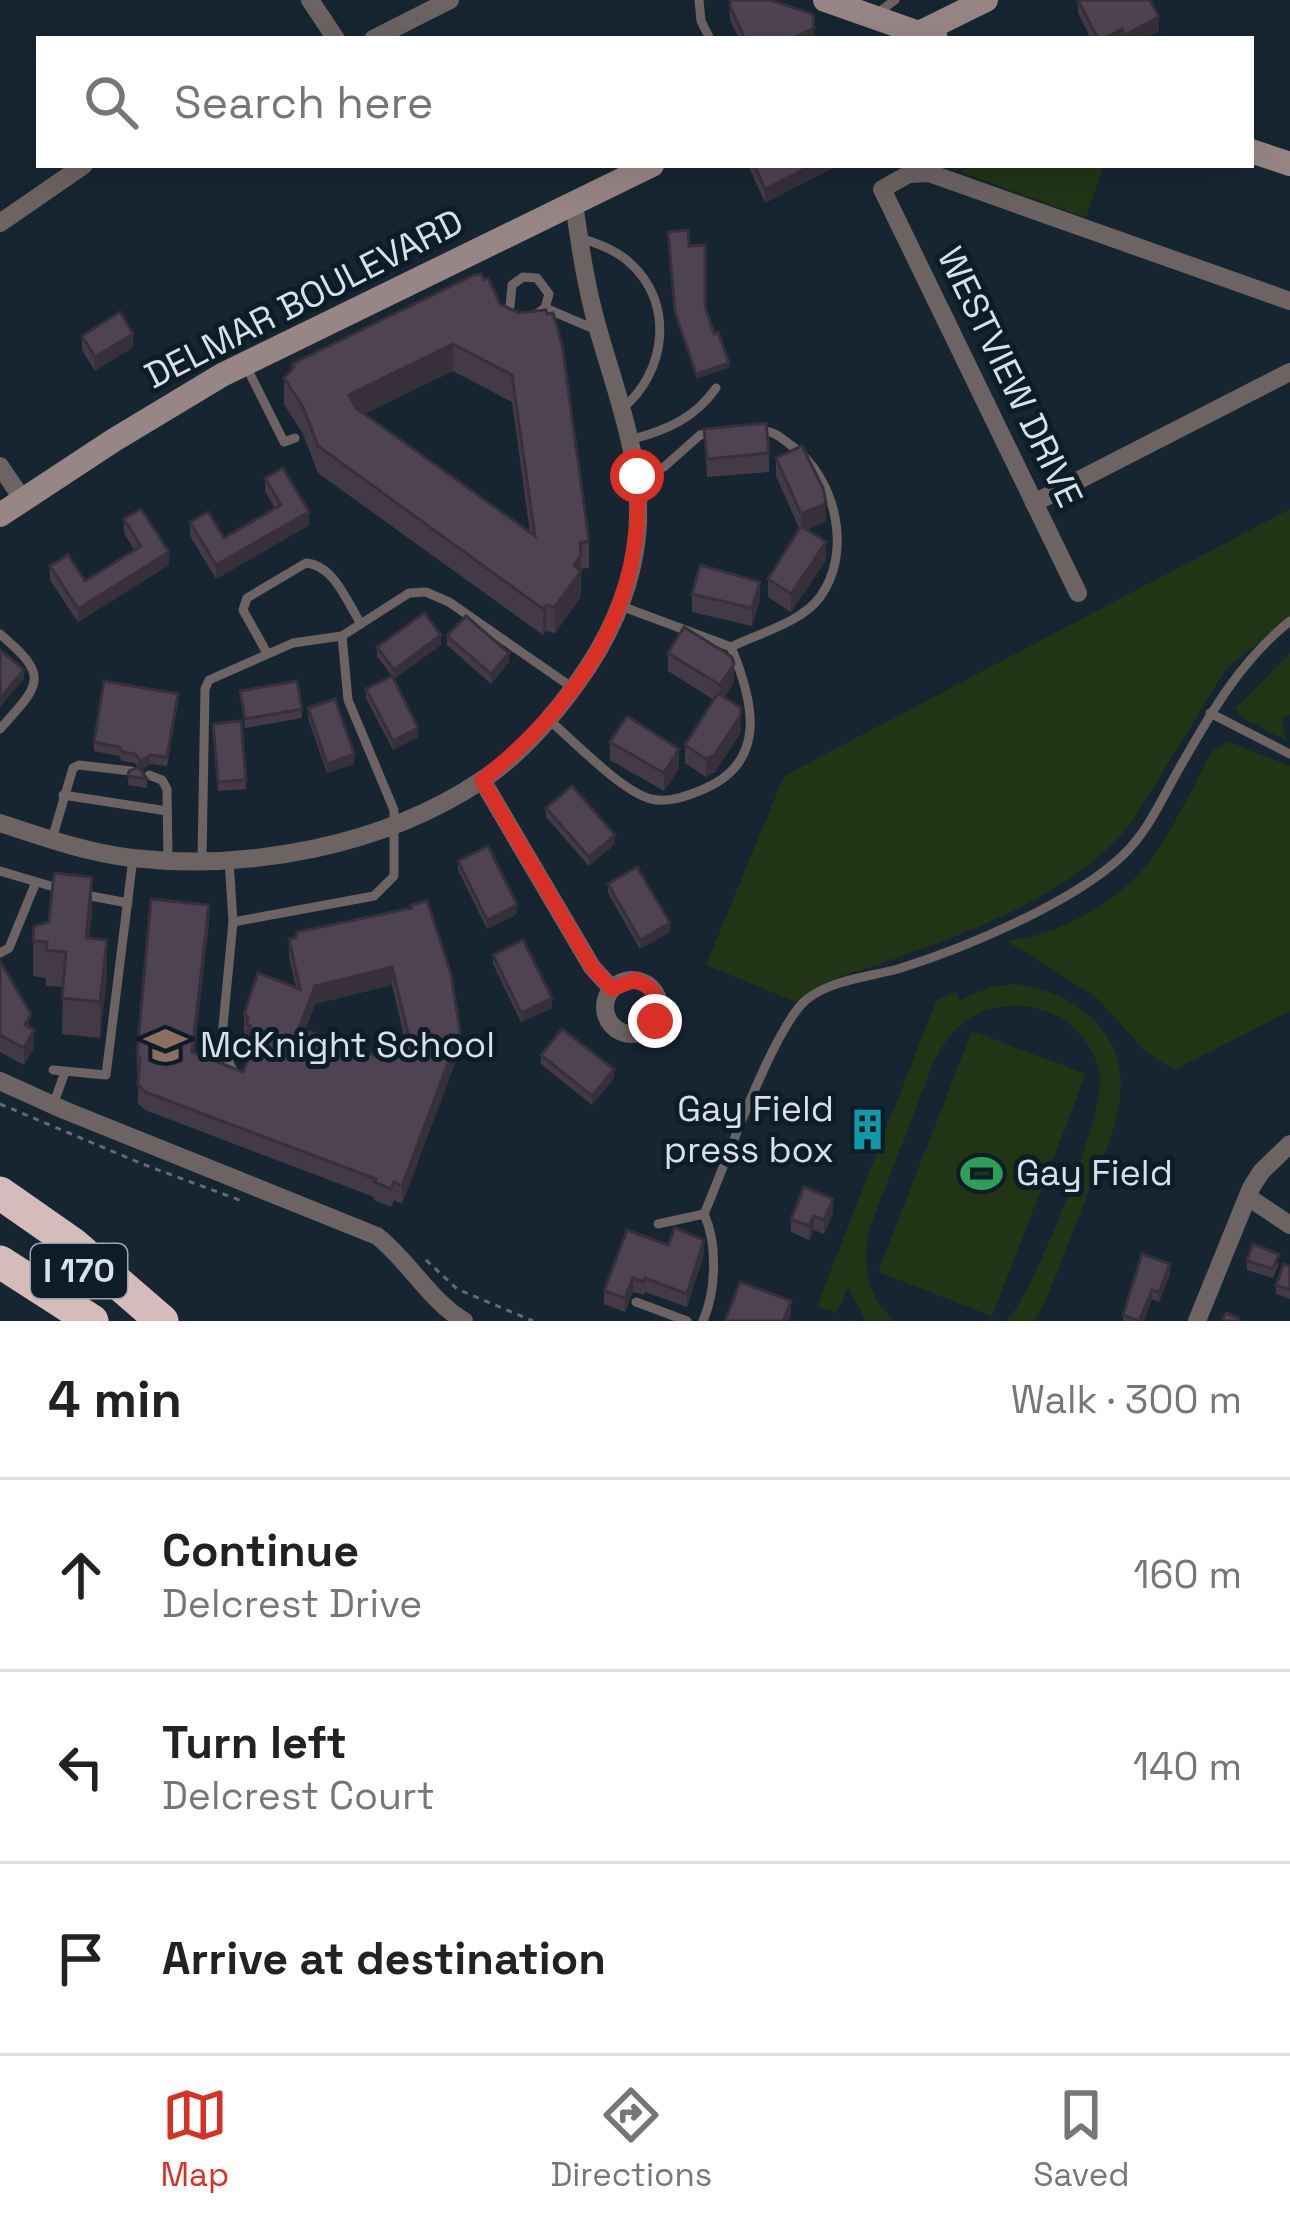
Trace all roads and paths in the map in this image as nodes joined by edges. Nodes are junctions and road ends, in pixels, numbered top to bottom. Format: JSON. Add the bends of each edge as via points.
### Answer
{"nodes":[{"id":1,"x":310,"y":0,"type":"edge"},
{"id":2,"x":450,"y":0,"type":"edge"},
{"id":3,"x":699,"y":0,"type":"edge"},
{"id":4,"x":826,"y":0,"type":"edge"},
{"id":5,"x":895,"y":0,"type":"edge"},
{"id":6,"x":986,"y":0,"type":"edge"},
{"id":7,"x":873,"y":16,"type":"junction"},
{"id":8,"x":334,"y":36,"type":"edge"},
{"id":9,"x":379,"y":36,"type":"edge"},
{"id":10,"x":709,"y":36,"type":"edge"},
{"id":11,"x":919,"y":36,"type":"edge"},
{"id":12,"x":923,"y":36,"type":"edge"},
{"id":13,"x":1254,"y":152,"type":"edge"},
{"id":14,"x":1290,"y":164,"type":"edge"},
{"id":15,"x":80,"y":168,"type":"edge"},
{"id":16,"x":646,"y":168,"type":"edge"},
{"id":17,"x":574,"y":203,"type":"junction"},
{"id":18,"x":0,"y":224,"type":"edge"},
{"id":19,"x":578,"y":237,"type":"junction"},
{"id":20,"x":1290,"y":302,"type":"edge"},
{"id":21,"x":510,"y":306,"type":"edge"},
{"id":22,"x":545,"y":308,"type":"junction"},
{"id":23,"x":528,"y":317,"type":"edge"},
{"id":24,"x":598,"y":331,"type":"junction"},
{"id":25,"x":245,"y":364,"type":"junction"},
{"id":26,"x":1290,"y":372,"type":"edge"},
{"id":27,"x":716,"y":388,"type":"dead end"},
{"id":28,"x":623,"y":408,"type":"junction"},
{"id":29,"x":734,"y":431,"type":"edge"},
{"id":30,"x":752,"y":431,"type":"edge"},
{"id":31,"x":295,"y":438,"type":"dead end"},
{"id":32,"x":633,"y":439,"type":"junction"},
{"id":33,"x":0,"y":466,"type":"edge"},
{"id":34,"x":637,"y":476,"type":"junction"},
{"id":35,"x":23,"y":500,"type":"junction"},
{"id":36,"x":1034,"y":503,"type":"junction"},
{"id":37,"x":0,"y":515,"type":"edge"},
{"id":38,"x":1078,"y":593,"type":"dead end"},
{"id":39,"x":621,"y":606,"type":"junction"},
{"id":40,"x":1290,"y":621,"type":"edge"},
{"id":41,"x":361,"y":624,"type":"junction"},
{"id":42,"x":0,"y":634,"type":"edge"},
{"id":43,"x":342,"y":636,"type":"junction"},
{"id":44,"x":731,"y":647,"type":"junction"},
{"id":45,"x":267,"y":653,"type":"junction"},
{"id":46,"x":574,"y":688,"type":"junction"},
{"id":47,"x":1210,"y":713,"type":"junction"},
{"id":48,"x":549,"y":720,"type":"junction"},
{"id":49,"x":0,"y":729,"type":"edge"},
{"id":50,"x":1290,"y":754,"type":"edge"},
{"id":51,"x":130,"y":771,"type":"edge"},
{"id":52,"x":148,"y":775,"type":"edge"},
{"id":53,"x":482,"y":780,"type":"junction"},
{"id":54,"x":63,"y":795,"type":"junction"},
{"id":55,"x":167,"y":811,"type":"junction"},
{"id":56,"x":0,"y":823,"type":"edge"},
{"id":57,"x":396,"y":823,"type":"junction"},
{"id":58,"x":52,"y":839,"type":"junction"},
{"id":59,"x":133,"y":858,"type":"junction"},
{"id":60,"x":168,"y":859,"type":"junction"},
{"id":61,"x":202,"y":860,"type":"junction"},
{"id":62,"x":230,"y":860,"type":"junction"},
{"id":63,"x":0,"y":871,"type":"edge"},
{"id":64,"x":36,"y":882,"type":"junction"},
{"id":65,"x":128,"y":903,"type":"junction"},
{"id":66,"x":233,"y":922,"type":"junction"},
{"id":67,"x":0,"y":952,"type":"edge"},
{"id":68,"x":612,"y":989,"type":"dead end"},
{"id":69,"x":241,"y":1077,"type":"edge"},
{"id":70,"x":0,"y":1081,"type":"edge"},
{"id":71,"x":0,"y":1104,"type":"edge"},
{"id":72,"x":53,"y":1106,"type":"junction"},
{"id":73,"x":1283,"y":1150,"type":"edge"},
{"id":74,"x":1290,"y":1172,"type":"edge"},
{"id":75,"x":245,"y":1192,"type":"dead end"},
{"id":76,"x":0,"y":1193,"type":"edge"},
{"id":77,"x":1248,"y":1197,"type":"junction"},
{"id":78,"x":704,"y":1214,"type":"junction"},
{"id":79,"x":0,"y":1220,"type":"edge"},
{"id":80,"x":658,"y":1224,"type":"dead end"},
{"id":81,"x":1290,"y":1225,"type":"edge"},
{"id":82,"x":0,"y":1262,"type":"edge"},
{"id":83,"x":636,"y":1302,"type":"dead end"},
{"id":84,"x":92,"y":1321,"type":"edge"},
{"id":85,"x":159,"y":1321,"type":"edge"},
{"id":86,"x":464,"y":1321,"type":"edge"},
{"id":87,"x":688,"y":1321,"type":"edge"},
{"id":88,"x":703,"y":1321,"type":"edge"},
{"id":89,"x":1197,"y":1321,"type":"edge"}],
"edges":[{"from":1,"to":8,"type":"street"},
{"from":2,"to":9,"type":"street"},
{"from":3,"to":10,"type":"lane"},
{"from":4,"to":7,"type":"main road"},
{"from":5,"to":7,"type":"lane"},
{"from":6,"to":12,"type":"main road"},
{"from":7,"to":11,"type":"main road"},
{"from":13,"to":14,"type":"main road"},
{"from":15,"to":18,"type":"street"},
{"from":16,"to":17,"type":"main road","name":"DELMAR BOULEVARD"},
{"from":17,"to":19,"type":"street"},
{"from":17,"to":25,"type":"main road","name":"DELMAR BOULEVARD"},
{"from":19,"to":24,"type":"street"},
{"from":19,"to":28,"type":"lane","via":[[628,260],[659,311],[652,372]]},
{"from":20,"to":36,"type":"street","name":"WESTVIEW DRIVE","via":[[929,173],[882,189]]},
{"from":21,"to":22,"type":"lane","via":[[512,285],[530,276],[547,288]]},
{"from":22,"to":23,"type":"lane"},
{"from":22,"to":24,"type":"lane"},
{"from":24,"to":28,"type":"street"},
{"from":25,"to":31,"type":"lane","via":[[284,442]]},
{"from":25,"to":35,"type":"main road","name":"DELMAR BOULEVARD"},
{"from":26,"to":36,"type":"street"},
{"from":27,"to":32,"type":"lane","via":[[670,428]]},
{"from":28,"to":32,"type":"street"},
{"from":29,"to":34,"type":"lane","via":[[700,435],[664,467]]},
{"from":30,"to":44,"type":"lane","via":[[770,430],[815,466],[837,517],[836,546],[832,574],[801,618]]},
{"from":32,"to":34,"type":"street"},
{"from":33,"to":35,"type":"street"},
{"from":34,"to":39,"type":"street","via":[[636,550]]},
{"from":35,"to":37,"type":"main road","name":"DELMAR BOULEVARD"},
{"from":36,"to":38,"type":"street","name":"WESTVIEW DRIVE"},
{"from":39,"to":44,"type":"lane"},
{"from":39,"to":46,"type":"street"},
{"from":40,"to":47,"type":"lane","via":[[1246,661]]},
{"from":41,"to":43,"type":"lane"},
{"from":41,"to":45,"type":"lane","via":[[328,572],[306,562],[247,598],[243,610]]},
{"from":41,"to":46,"type":"lane","via":[[409,593],[426,592]]},
{"from":42,"to":49,"type":"lane","via":[[35,674],[34,691]]},
{"from":43,"to":45,"type":"lane"},
{"from":43,"to":57,"type":"lane","via":[[348,700]]},
{"from":44,"to":48,"type":"lane","via":[[752,733],[727,778],[699,791],[670,801],[636,793]]},
{"from":45,"to":61,"type":"lane","via":[[205,689]]},
{"from":46,"to":48,"type":"street"},
{"from":47,"to":50,"type":"lane"},
{"from":47,"to":78,"type":"lane","via":[[1142,835],[1093,880],[1006,926],[803,1002]]},
{"from":48,"to":53,"type":"street"},
{"from":51,"to":54,"type":"lane","via":[[80,766],[68,774]]},
{"from":52,"to":55,"type":"lane","via":[[167,789]]},
{"from":53,"to":57,"type":"street"},
{"from":53,"to":68,"type":"street"},
{"from":54,"to":55,"type":"lane"},
{"from":54,"to":58,"type":"lane"},
{"from":55,"to":60,"type":"lane"},
{"from":56,"to":58,"type":"street"},
{"from":57,"to":62,"type":"street","via":[[316,847]]},
{"from":57,"to":66,"type":"lane","via":[[394,876],[374,896]]},
{"from":58,"to":59,"type":"street"},
{"from":59,"to":60,"type":"street"},
{"from":59,"to":65,"type":"lane"},
{"from":60,"to":61,"type":"street"},
{"from":61,"to":62,"type":"street"},
{"from":62,"to":66,"type":"lane"},
{"from":63,"to":64,"type":"lane"},
{"from":64,"to":65,"type":"lane"},
{"from":64,"to":67,"type":"lane","via":[[9,948]]},
{"from":65,"to":72,"type":"lane","via":[[106,1075],[59,1071]]},
{"from":66,"to":69,"type":"lane","via":[[221,1047]]},
{"from":70,"to":72,"type":"street"},
{"from":71,"to":75,"type":"path","via":[[239,1202]]},
{"from":72,"to":86,"type":"street","via":[[376,1236]]},
{"from":73,"to":74,"type":"street"},
{"from":73,"to":77,"type":"street"},
{"from":76,"to":85,"type":"highway","via":[[73,1244]]},
{"from":77,"to":81,"type":"street"},
{"from":77,"to":89,"type":"street"},
{"from":78,"to":80,"type":"lane"},
{"from":78,"to":88,"type":"lane","via":[[712,1280]]},
{"from":79,"to":85,"type":"highway","number":"I 170"},
{"from":82,"to":84,"type":"highway","number":"I 170"},
{"from":83,"to":87,"type":"lane"}]}
